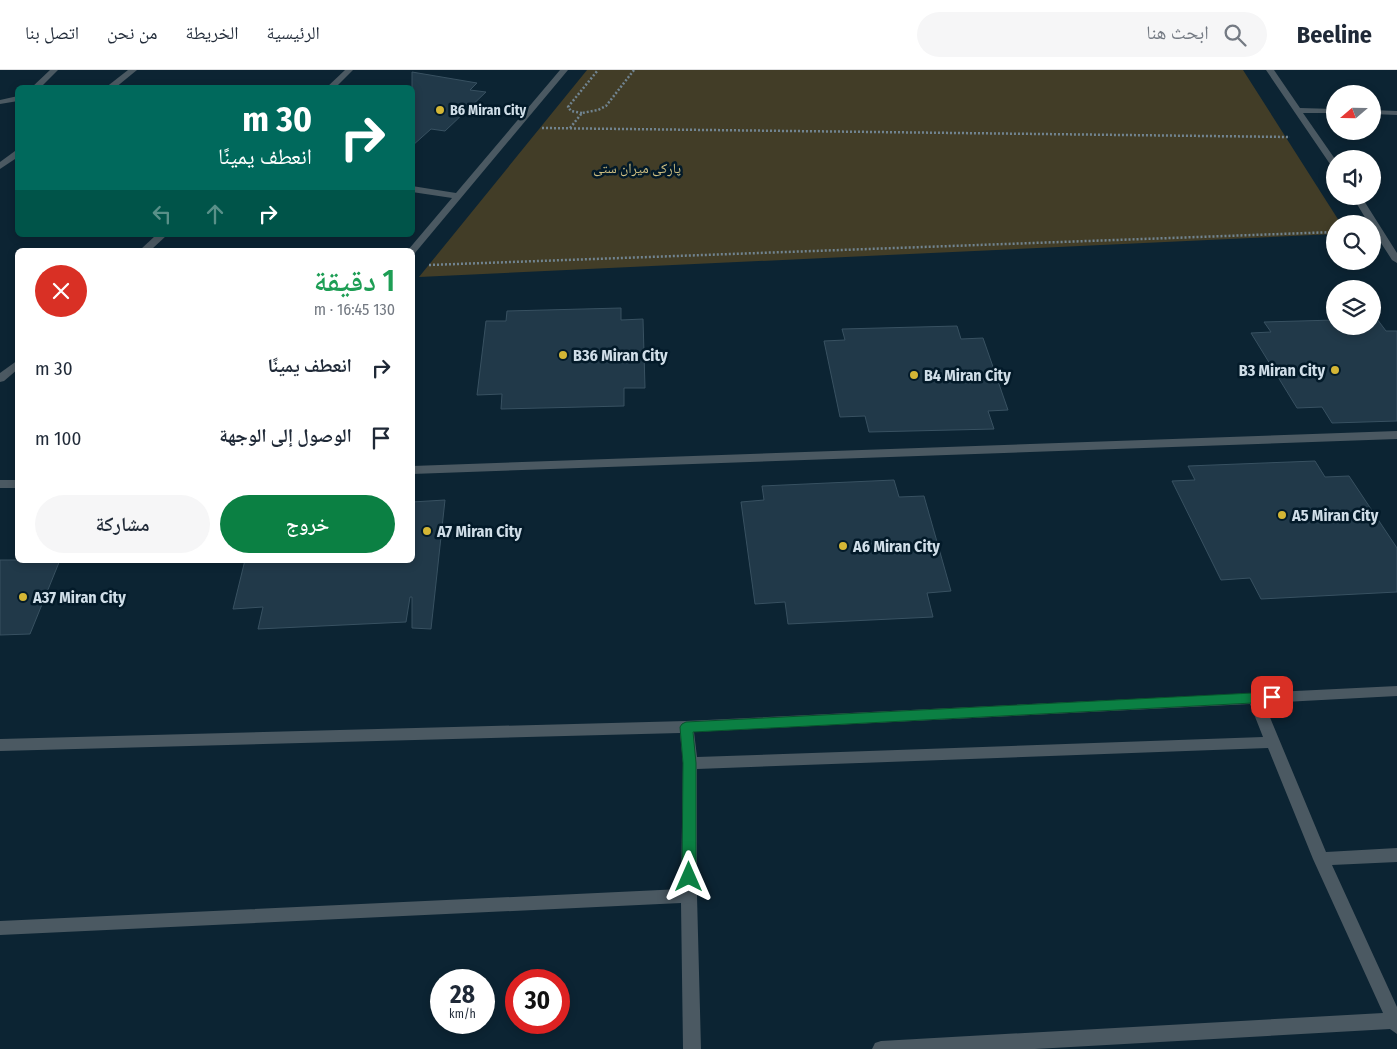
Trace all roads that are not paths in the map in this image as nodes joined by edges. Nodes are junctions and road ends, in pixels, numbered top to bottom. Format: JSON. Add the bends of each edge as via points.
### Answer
{"nodes":[{"id":1,"x":54,"y":70,"type":"edge"},
{"id":2,"x":133,"y":70,"type":"edge"},
{"id":3,"x":349,"y":70,"type":"edge"},
{"id":4,"x":564,"y":70,"type":"edge"},
{"id":5,"x":1270,"y":70,"type":"edge"},
{"id":6,"x":38,"y":85,"type":"edge"},
{"id":7,"x":113,"y":85,"type":"edge"},
{"id":8,"x":333,"y":85,"type":"edge"},
{"id":9,"x":15,"y":99,"type":"edge"},
{"id":10,"x":0,"y":102,"type":"edge"},
{"id":11,"x":1298,"y":110,"type":"junction"},
{"id":12,"x":1326,"y":111,"type":"edge"},
{"id":13,"x":1381,"y":112,"type":"edge"},
{"id":14,"x":1397,"y":113,"type":"edge"},
{"id":15,"x":1326,"y":152,"type":"edge"},
{"id":16,"x":15,"y":156,"type":"edge"},
{"id":17,"x":0,"y":166,"type":"edge"},
{"id":18,"x":415,"y":190,"type":"edge"},
{"id":19,"x":458,"y":196,"type":"junction"},
{"id":20,"x":1362,"y":205,"type":"edge"},
{"id":21,"x":160,"y":237,"type":"edge"},
{"id":22,"x":148,"y":248,"type":"edge"},
{"id":23,"x":414,"y":248,"type":"edge"},
{"id":24,"x":1397,"y":260,"type":"edge"},
{"id":25,"x":15,"y":366,"type":"edge"},
{"id":26,"x":0,"y":379,"type":"edge"},
{"id":27,"x":1397,"y":435,"type":"edge"},
{"id":28,"x":415,"y":470,"type":"edge"},
{"id":29,"x":0,"y":484,"type":"edge"},
{"id":30,"x":15,"y":484,"type":"edge"},
{"id":31,"x":1397,"y":691,"type":"edge"},
{"id":32,"x":1254,"y":697,"type":"junction"},
{"id":33,"x":686,"y":727,"type":"junction"},
{"id":34,"x":1272,"y":742,"type":"junction"},
{"id":35,"x":0,"y":745,"type":"edge"},
{"id":36,"x":690,"y":763,"type":"junction"},
{"id":37,"x":1397,"y":855,"type":"edge"},
{"id":38,"x":1320,"y":859,"type":"junction"},
{"id":39,"x":689,"y":896,"type":"junction"},
{"id":40,"x":0,"y":928,"type":"edge"},
{"id":41,"x":1396,"y":1023,"type":"edge"},
{"id":42,"x":692,"y":1049,"type":"edge"},
{"id":43,"x":881,"y":1049,"type":"edge"}],
"edges":[{"from":1,"to":6,"type":"street"},
{"from":2,"to":7,"type":"street"},
{"from":3,"to":8,"type":"street"},
{"from":4,"to":19,"type":"street"},
{"from":5,"to":11,"type":"street"},
{"from":9,"to":10,"type":"street"},
{"from":11,"to":12,"type":"street"},
{"from":11,"to":15,"type":"street"},
{"from":13,"to":14,"type":"street"},
{"from":16,"to":17,"type":"street"},
{"from":18,"to":19,"type":"street"},
{"from":19,"to":23,"type":"street"},
{"from":20,"to":24,"type":"street"},
{"from":21,"to":22,"type":"street"},
{"from":25,"to":26,"type":"street"},
{"from":27,"to":28,"type":"street"},
{"from":29,"to":30,"type":"street"},
{"from":31,"to":32,"type":"street"},
{"from":32,"to":33,"type":"street"},
{"from":32,"to":34,"type":"street"},
{"from":33,"to":35,"type":"street"},
{"from":33,"to":36,"type":"street"},
{"from":34,"to":36,"type":"street"},
{"from":34,"to":38,"type":"street"},
{"from":36,"to":39,"type":"street"},
{"from":37,"to":38,"type":"street"},
{"from":38,"to":41,"type":"street"},
{"from":39,"to":40,"type":"street"},
{"from":39,"to":42,"type":"street"},
{"from":41,"to":43,"type":"street"}]}
